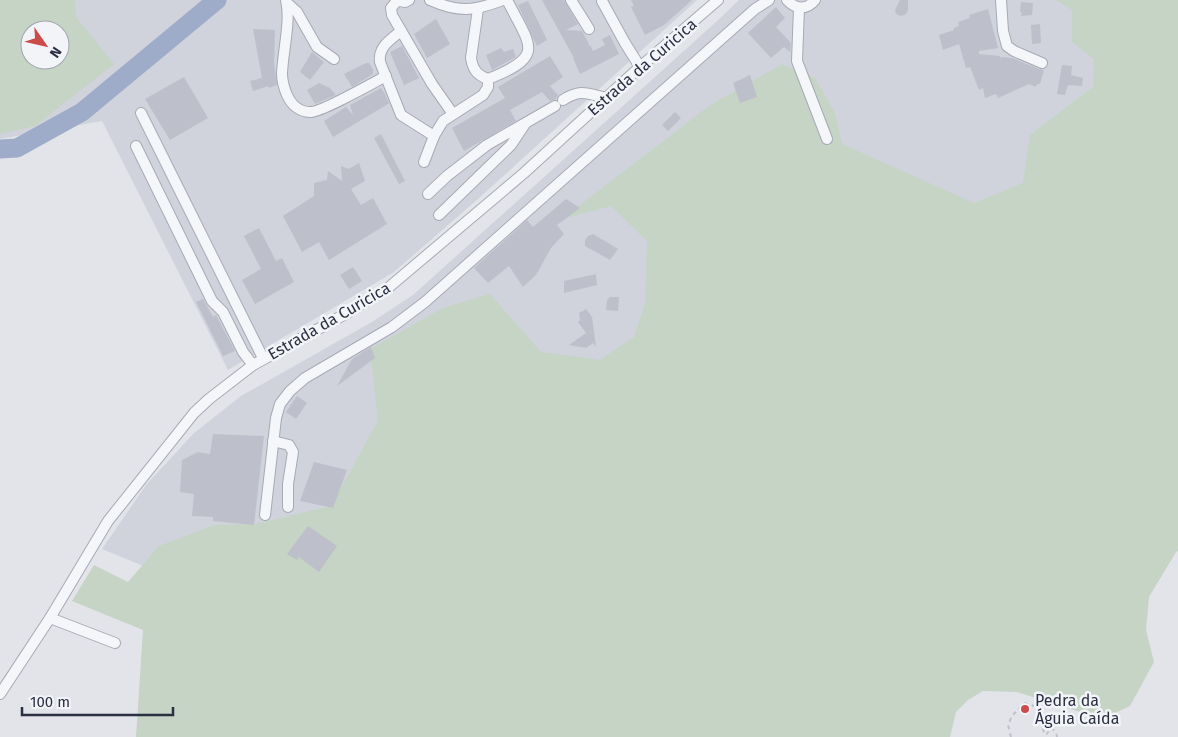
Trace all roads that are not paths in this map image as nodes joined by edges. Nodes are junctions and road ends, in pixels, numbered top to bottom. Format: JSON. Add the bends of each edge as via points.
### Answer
{"nodes":[{"id":1,"x":397,"y":0,"type":"edge"},
{"id":2,"x":409,"y":0,"type":"edge"},
{"id":3,"x":430,"y":0,"type":"edge"},
{"id":4,"x":503,"y":0,"type":"edge"},
{"id":5,"x":507,"y":0,"type":"edge"},
{"id":6,"x":571,"y":0,"type":"edge"},
{"id":7,"x":602,"y":0,"type":"edge"},
{"id":8,"x":718,"y":0,"type":"edge"},
{"id":9,"x":769,"y":0,"type":"edge"},
{"id":10,"x":815,"y":0,"type":"edge"},
{"id":11,"x":1001,"y":0,"type":"edge"},
{"id":12,"x":287,"y":1,"type":"edge"},
{"id":13,"x":787,"y":1,"type":"edge"},
{"id":14,"x":757,"y":4,"type":"edge"},
{"id":15,"x":799,"y":8,"type":"junction"},
{"id":16,"x":478,"y":9,"type":"junction"},
{"id":17,"x":589,"y":30,"type":"dead end"},
{"id":18,"x":401,"y":31,"type":"junction"},
{"id":19,"x":334,"y":58,"type":"dead end"},
{"id":20,"x":1042,"y":63,"type":"dead end"},
{"id":21,"x":640,"y":67,"type":"junction"},
{"id":22,"x":386,"y":76,"type":"junction"},
{"id":23,"x":488,"y":79,"type":"junction"},
{"id":24,"x":606,"y":98,"type":"junction"},
{"id":25,"x":141,"y":113,"type":"dead end"},
{"id":26,"x":453,"y":114,"type":"junction"},
{"id":27,"x":525,"y":123,"type":"junction"},
{"id":28,"x":434,"y":136,"type":"junction"},
{"id":29,"x":827,"y":138,"type":"dead end"},
{"id":30,"x":136,"y":146,"type":"dead end"},
{"id":31,"x":424,"y":162,"type":"dead end"},
{"id":32,"x":428,"y":194,"type":"dead end"},
{"id":33,"x":439,"y":215,"type":"dead end"},
{"id":34,"x":263,"y":358,"type":"junction"},
{"id":35,"x":253,"y":365,"type":"junction"},
{"id":36,"x":273,"y":441,"type":"junction"},
{"id":37,"x":288,"y":507,"type":"dead end"},
{"id":38,"x":265,"y":515,"type":"dead end"},
{"id":39,"x":50,"y":618,"type":"junction"},
{"id":40,"x":115,"y":642,"type":"dead end"},
{"id":41,"x":0,"y":694,"type":"edge"}],
"edges":[{"from":1,"to":2,"type":"street"},
{"from":1,"to":18,"type":"street","via":[[390,11]]},
{"from":3,"to":16,"type":"street","via":[[447,7]]},
{"from":4,"to":16,"type":"street"},
{"from":5,"to":23,"type":"street","via":[[527,38],[529,53],[522,62]]},
{"from":6,"to":17,"type":"street"},
{"from":7,"to":21,"type":"street"},
{"from":8,"to":21,"type":"street","name":"Estrada da Curicica"},
{"from":9,"to":14,"type":"street"},
{"from":10,"to":15,"type":"street"},
{"from":11,"to":20,"type":"street","via":[[1007,46]]},
{"from":12,"to":19,"type":"street","via":[[317,47]]},
{"from":12,"to":22,"type":"street","via":[[282,75],[284,89],[295,107],[316,112]]},
{"from":13,"to":15,"type":"street"},
{"from":14,"to":36,"type":"street","via":[[425,302],[290,390],[280,404]]},
{"from":15,"to":29,"type":"street","via":[[797,61]]},
{"from":16,"to":23,"type":"street","via":[[472,66],[476,73]]},
{"from":18,"to":22,"type":"street","via":[[386,43],[379,55]]},
{"from":18,"to":26,"type":"street"},
{"from":21,"to":24,"type":"street","name":"Estrada da Curicica"},
{"from":22,"to":28,"type":"street","via":[[401,115]]},
{"from":23,"to":26,"type":"street","via":[[483,95]]},
{"from":24,"to":27,"type":"street","via":[[575,93]]},
{"from":24,"to":34,"type":"street","name":"Estrada da Curicica","via":[[524,173],[388,288]]},
{"from":25,"to":34,"type":"street"},
{"from":26,"to":28,"type":"street"},
{"from":27,"to":32,"type":"street","via":[[487,145]]},
{"from":27,"to":33,"type":"street","via":[[510,145]]},
{"from":28,"to":31,"type":"street"},
{"from":30,"to":35,"type":"street","via":[[212,301],[223,312]]},
{"from":34,"to":35,"type":"street","name":"Estrada da Curicica"},
{"from":35,"to":39,"type":"street","name":"Estrada da Curicica","via":[[199,408],[136,484],[108,521]]},
{"from":36,"to":37,"type":"street","via":[[289,445],[293,452]]},
{"from":36,"to":38,"type":"street"},
{"from":39,"to":40,"type":"street"},
{"from":39,"to":41,"type":"street","name":"Estrada da Curicica"}]}
